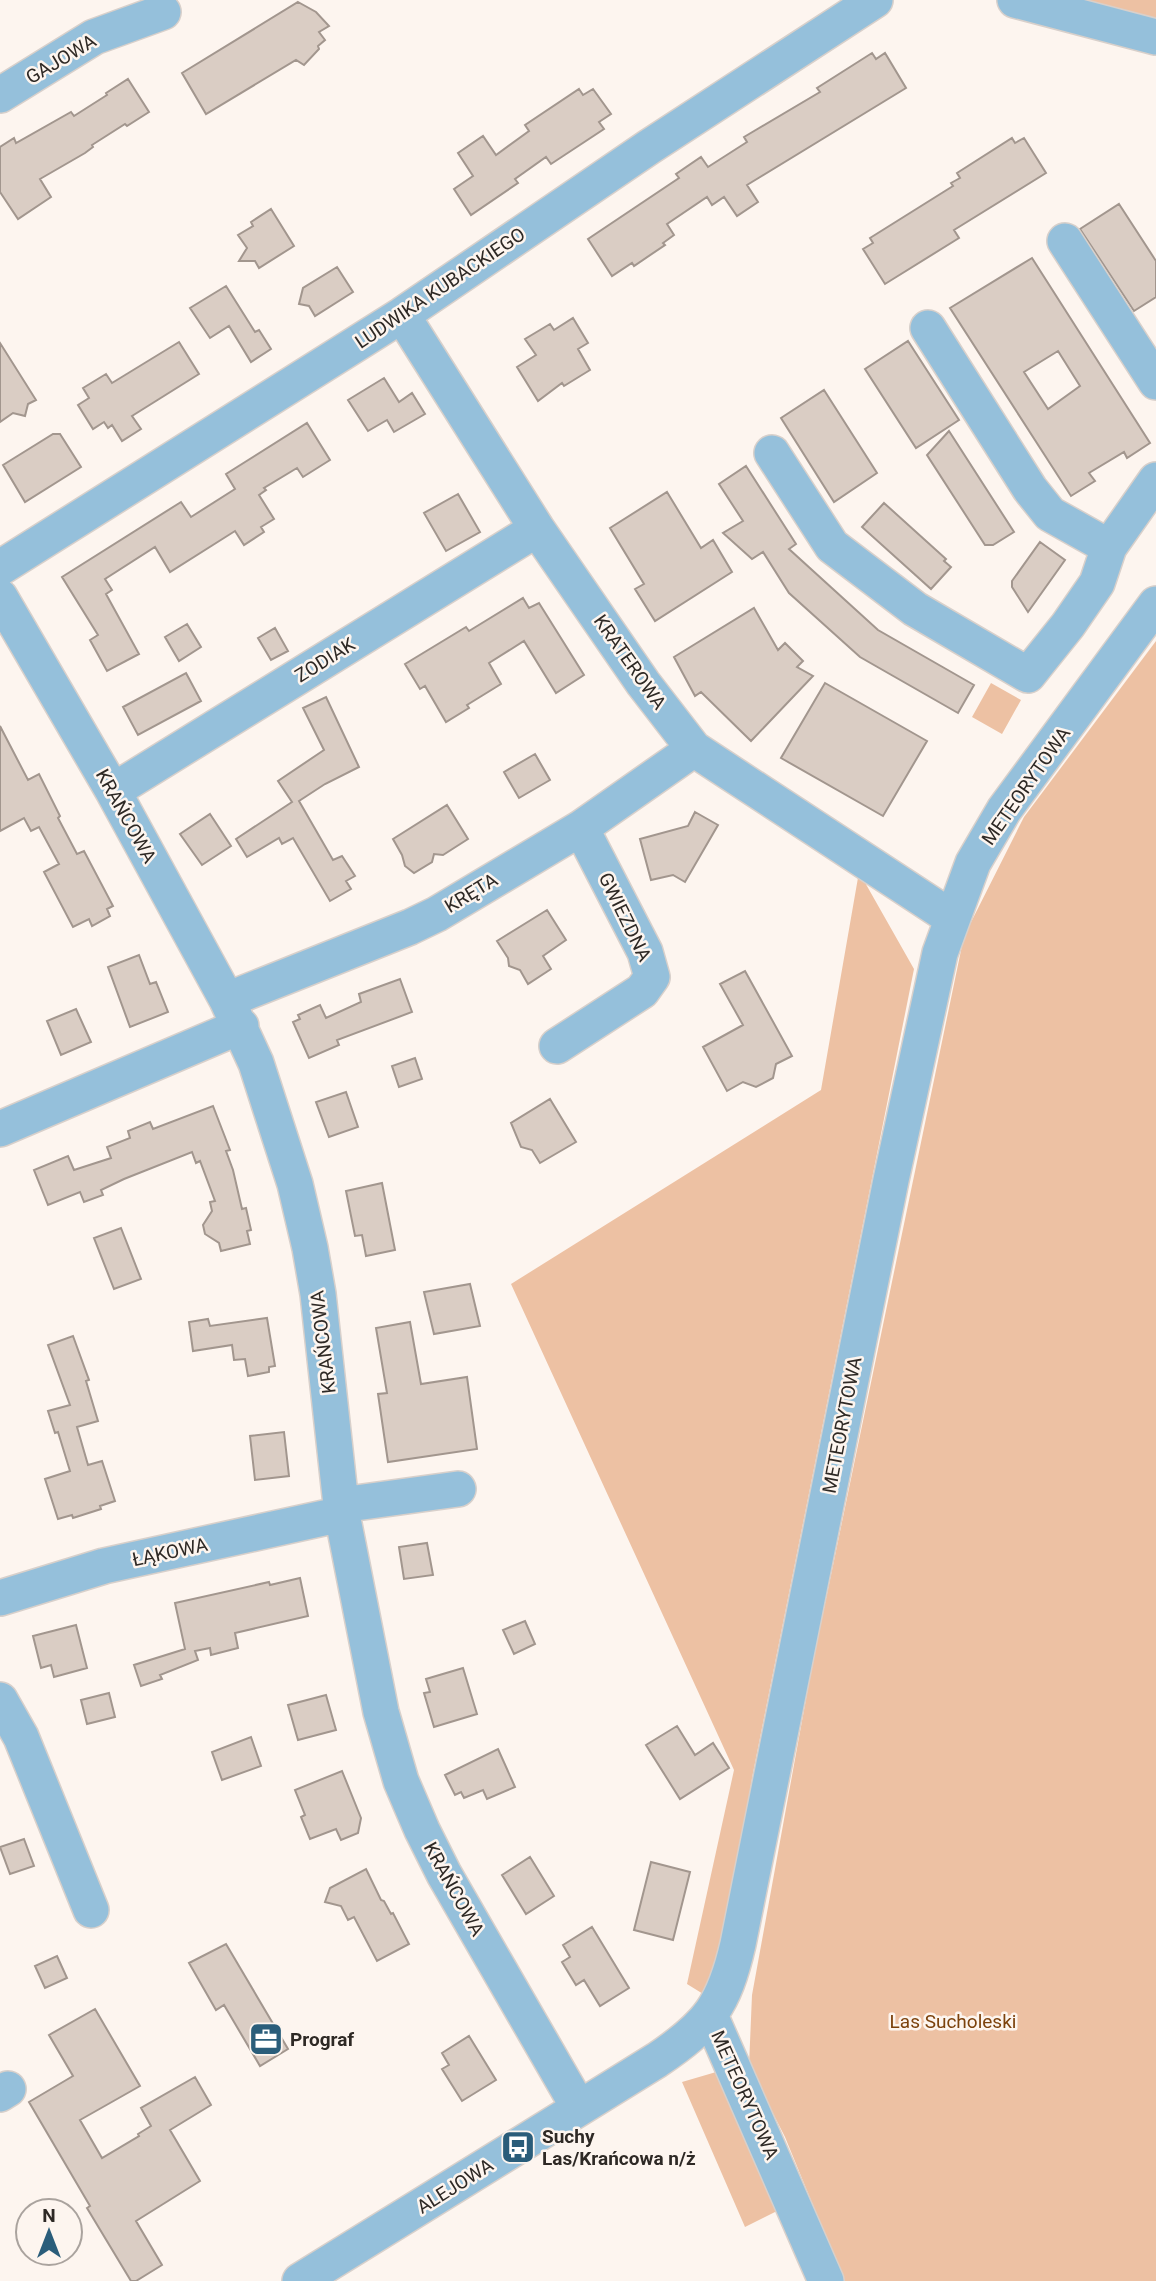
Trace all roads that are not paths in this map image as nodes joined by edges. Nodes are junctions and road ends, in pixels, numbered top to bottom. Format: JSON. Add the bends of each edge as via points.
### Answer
{"nodes":[{"id":1,"x":875,"y":0,"type":"edge"},
{"id":2,"x":1014,"y":0,"type":"edge"},
{"id":3,"x":163,"y":12,"type":"dead end"},
{"id":4,"x":1156,"y":37,"type":"edge"},
{"id":5,"x":0,"y":95,"type":"edge"},
{"id":6,"x":1065,"y":241,"type":"dead end"},
{"id":7,"x":402,"y":315,"type":"junction"},
{"id":8,"x":928,"y":328,"type":"dead end"},
{"id":9,"x":1156,"y":382,"type":"edge"},
{"id":10,"x":772,"y":453,"type":"dead end"},
{"id":11,"x":1156,"y":480,"type":"edge"},
{"id":12,"x":537,"y":528,"type":"junction"},
{"id":13,"x":1109,"y":547,"type":"junction"},
{"id":14,"x":0,"y":568,"type":"edge"},
{"id":15,"x":0,"y":597,"type":"edge"},
{"id":16,"x":1156,"y":604,"type":"edge"},
{"id":17,"x":1068,"y":625,"type":"junction"},
{"id":18,"x":1117,"y":657,"type":"junction"},
{"id":19,"x":694,"y":749,"type":"junction"},
{"id":20,"x":113,"y":791,"type":"junction"},
{"id":21,"x":581,"y":828,"type":"junction"},
{"id":22,"x":952,"y":918,"type":"junction"},
{"id":23,"x":234,"y":1013,"type":"junction"},
{"id":24,"x":556,"y":1046,"type":"dead end"},
{"id":25,"x":0,"y":1129,"type":"edge"},
{"id":26,"x":458,"y":1489,"type":"dead end"},
{"id":27,"x":342,"y":1510,"type":"junction"},
{"id":28,"x":0,"y":1598,"type":"edge"},
{"id":29,"x":0,"y":1700,"type":"edge"},
{"id":30,"x":92,"y":1910,"type":"dead end"},
{"id":31,"x":710,"y":2015,"type":"junction"},
{"id":32,"x":579,"y":2108,"type":"junction"},
{"id":33,"x":300,"y":2281,"type":"edge"},
{"id":34,"x":826,"y":2281,"type":"edge"}],
"edges":[{"from":1,"to":7,"type":"street","name":"LUDWIKA KUBACKIEGO"},
{"from":2,"to":4,"type":"street"},
{"from":3,"to":5,"type":"street","name":"GAJOWA","via":[[94,37]]},
{"from":6,"to":9,"type":"street"},
{"from":7,"to":12,"type":"street","name":"KRATEROWA"},
{"from":7,"to":14,"type":"street","name":"LUDWIKA KUBACKIEGO"},
{"from":8,"to":13,"type":"street","via":[[1050,514]]},
{"from":10,"to":17,"type":"street","via":[[832,546],[915,608],[1028,675]]},
{"from":11,"to":13,"type":"street"},
{"from":12,"to":19,"type":"street","name":"KRATEROWA"},
{"from":12,"to":20,"type":"street","name":"ZODIAK"},
{"from":13,"to":17,"type":"street","via":[[1097,583]]},
{"from":15,"to":20,"type":"street","name":"KRAŃCOWA"},
{"from":16,"to":18,"type":"street","name":"METEORYTOWA"},
{"from":17,"to":18,"type":"street"},
{"from":18,"to":22,"type":"street","name":"METEORYTOWA","via":[[1004,810],[973,863]]},
{"from":19,"to":21,"type":"street","name":"KRĘTA"},
{"from":19,"to":22,"type":"street","name":"KRATEROWA"},
{"from":20,"to":23,"type":"street","name":"KRAŃCOWA"},
{"from":21,"to":23,"type":"street","name":"KRĘTA","via":[[437,914]]},
{"from":21,"to":24,"type":"street","name":"GWIEZDNA","via":[[645,952],[652,977],[642,991]]},
{"from":22,"to":31,"type":"street","name":"METEORYTOWA","via":[[907,1099],[738,1944],[724,1992]]},
{"from":23,"to":25,"type":"street","name":"KRĘTA"},
{"from":23,"to":27,"type":"street","name":"KRAŃCOWA","via":[[275,1119],[310,1248]]},
{"from":26,"to":27,"type":"street","name":"ŁĄKOWA"},
{"from":27,"to":28,"type":"street","name":"ŁĄKOWA","via":[[104,1566]]},
{"from":27,"to":32,"type":"street","name":"KRAŃCOWA","via":[[381,1712],[401,1781],[444,1874]]},
{"from":29,"to":30,"type":"street","via":[[21,1737]]},
{"from":31,"to":32,"type":"street","name":"ALEJOWA","via":[[679,2045]]},
{"from":31,"to":34,"type":"street","name":"METEORYTOWA"},
{"from":32,"to":33,"type":"street","name":"ALEJOWA"}]}
